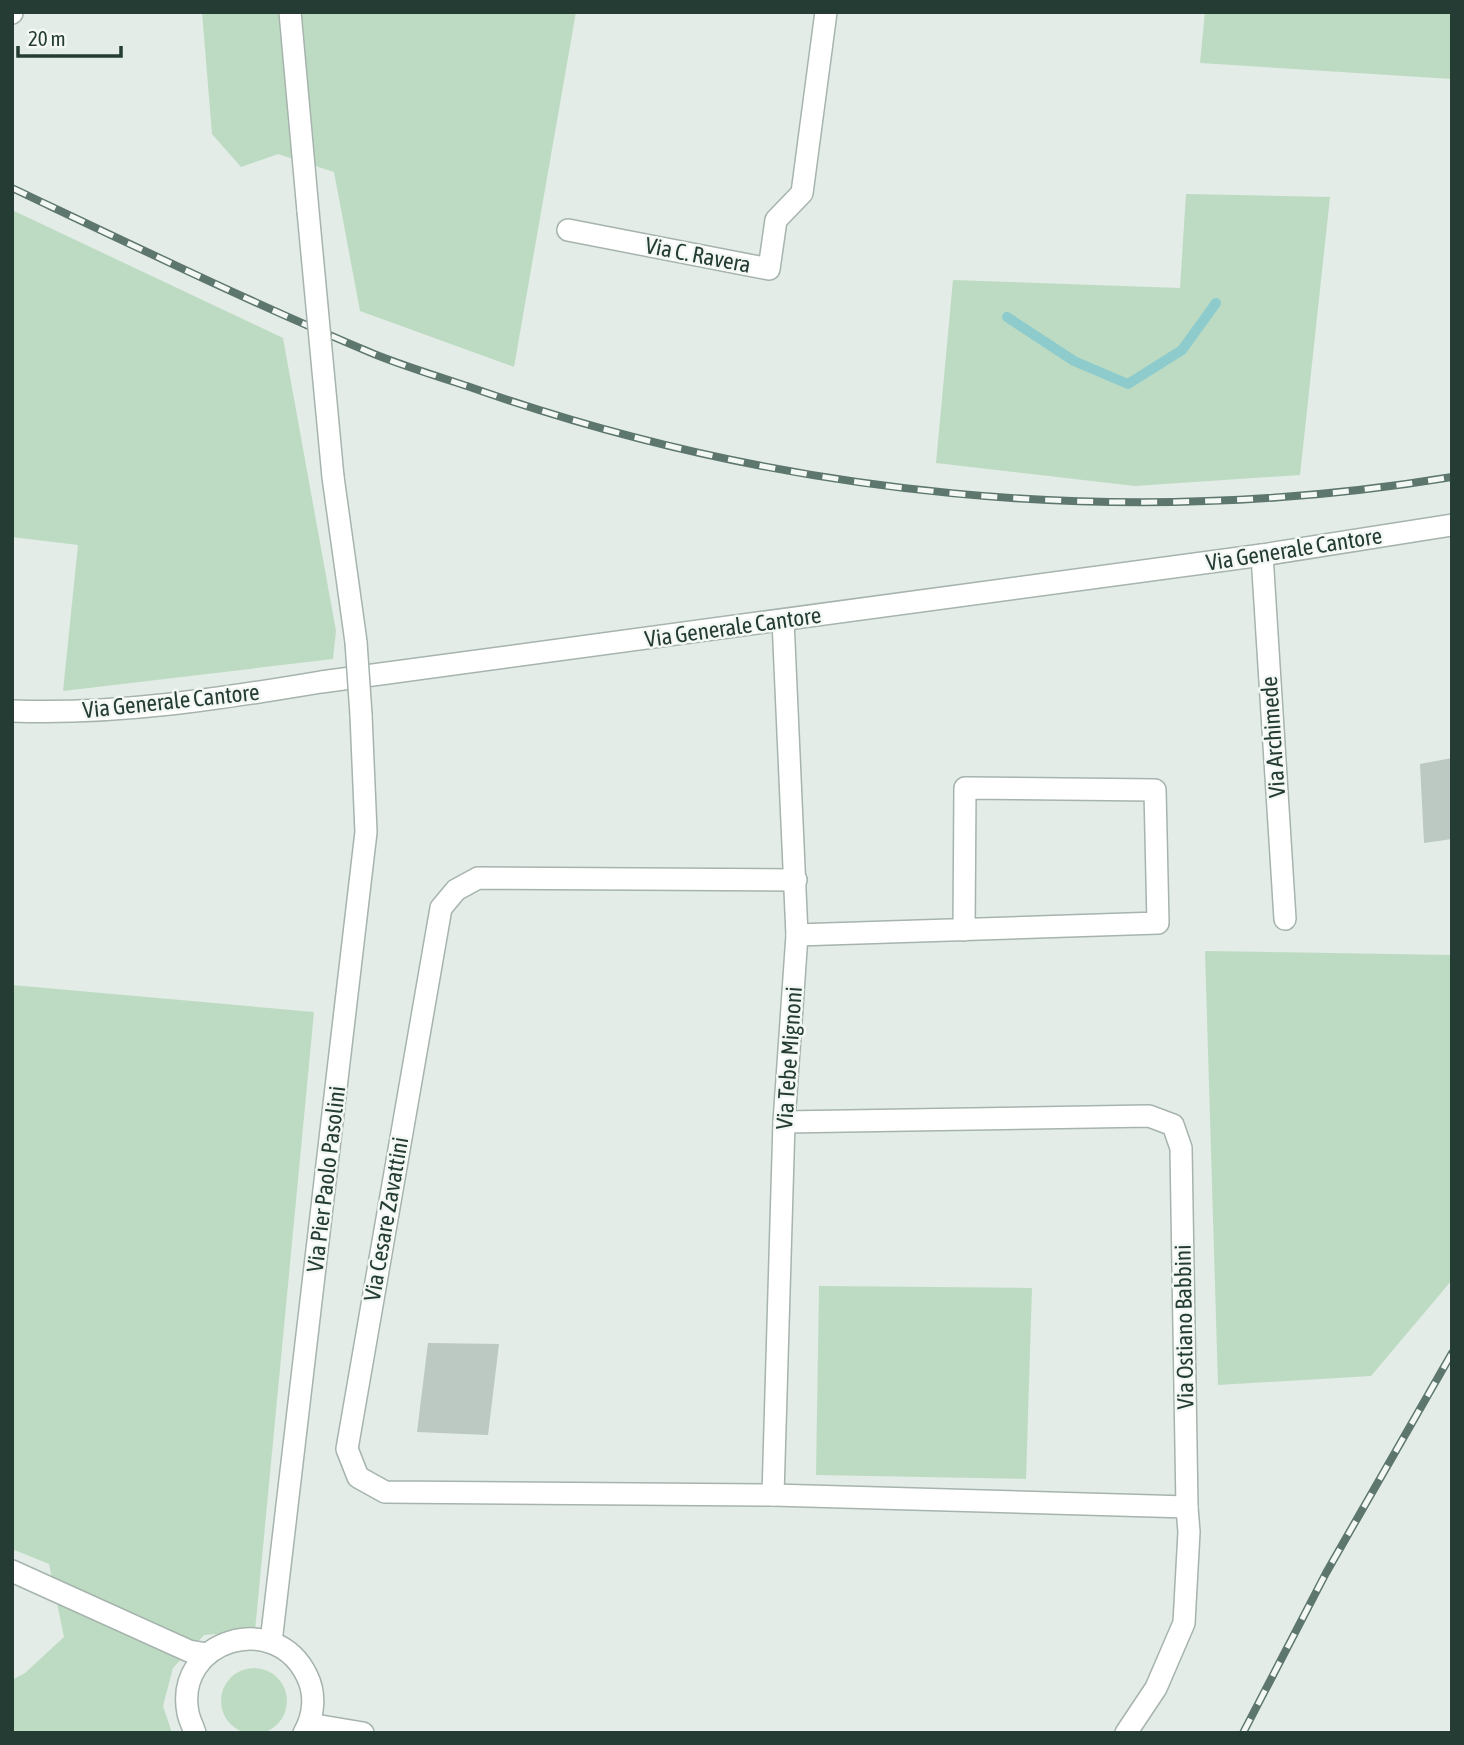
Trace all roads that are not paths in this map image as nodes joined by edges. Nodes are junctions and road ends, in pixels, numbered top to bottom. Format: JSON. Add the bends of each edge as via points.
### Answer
{"nodes":[{"id":1,"x":290,"y":12,"type":"edge"},
{"id":2,"x":826,"y":12,"type":"edge"},
{"id":3,"x":569,"y":230,"type":"dead end"},
{"id":4,"x":1452,"y":525,"type":"edge"},
{"id":5,"x":1262,"y":555,"type":"junction"},
{"id":6,"x":783,"y":620,"type":"junction"},
{"id":7,"x":12,"y":711,"type":"edge"},
{"id":8,"x":796,"y":880,"type":"junction"},
{"id":9,"x":1285,"y":919,"type":"dead end"},
{"id":10,"x":964,"y":930,"type":"junction"},
{"id":11,"x":797,"y":935,"type":"junction"},
{"id":12,"x":784,"y":1122,"type":"junction"},
{"id":13,"x":773,"y":1495,"type":"junction"},
{"id":14,"x":1187,"y":1507,"type":"junction"},
{"id":15,"x":12,"y":1571,"type":"edge"},
{"id":16,"x":271,"y":1642,"type":"junction"},
{"id":17,"x":207,"y":1654,"type":"junction"},
{"id":18,"x":307,"y":1728,"type":"edge"},
{"id":19,"x":195,"y":1733,"type":"edge"},
{"id":20,"x":363,"y":1733,"type":"edge"},
{"id":21,"x":1126,"y":1733,"type":"edge"}],
"edges":[{"from":1,"to":16,"type":"street","name":"Via Pier Paolo Pasolini","bridge":true,"via":[[333,477],[356,642],[366,832]]},
{"from":2,"to":3,"type":"street","name":"Via C. Ravera","via":[[803,193],[776,220],[769,269]]},
{"from":4,"to":5,"type":"street","name":"Via Generale Cantore"},
{"from":5,"to":6,"type":"street","name":"Via Generale Cantore"},
{"from":5,"to":9,"type":"street","name":"Via Archimede"},
{"from":6,"to":7,"type":"street","name":"Via Generale Cantore","via":[[210,700]]},
{"from":6,"to":8,"type":"street","name":"Via Tebe Mignoni"},
{"from":8,"to":11,"type":"street","name":"Via Tebe Mignoni"},
{"from":8,"to":13,"type":"street","name":"Via Cesare Zavattini","via":[[478,878],[456,890],[441,908],[347,1450],[358,1477],[385,1492]]},
{"from":10,"to":10,"type":"street","via":[[1158,923],[1155,790],[965,788]]},
{"from":10,"to":11,"type":"street"},
{"from":11,"to":12,"type":"street","name":"Via Tebe Mignoni"},
{"from":12,"to":13,"type":"street","name":"Via Tebe Mignoni"},
{"from":12,"to":14,"type":"street","name":"Via Ostiano Babbini","via":[[1149,1116],[1173,1125],[1181,1148]]},
{"from":13,"to":14,"type":"street"},
{"from":14,"to":21,"type":"street","via":[[1184,1623],[1156,1688]]},
{"from":15,"to":17,"type":"street","via":[[189,1651]]},
{"from":16,"to":17,"type":"street","via":[[237,1639]]},
{"from":16,"to":18,"type":"street","via":[[289,1651],[311,1684],[313,1704]]},
{"from":17,"to":19,"type":"street","via":[[187,1691]]},
{"from":18,"to":20,"type":"street"}]}
